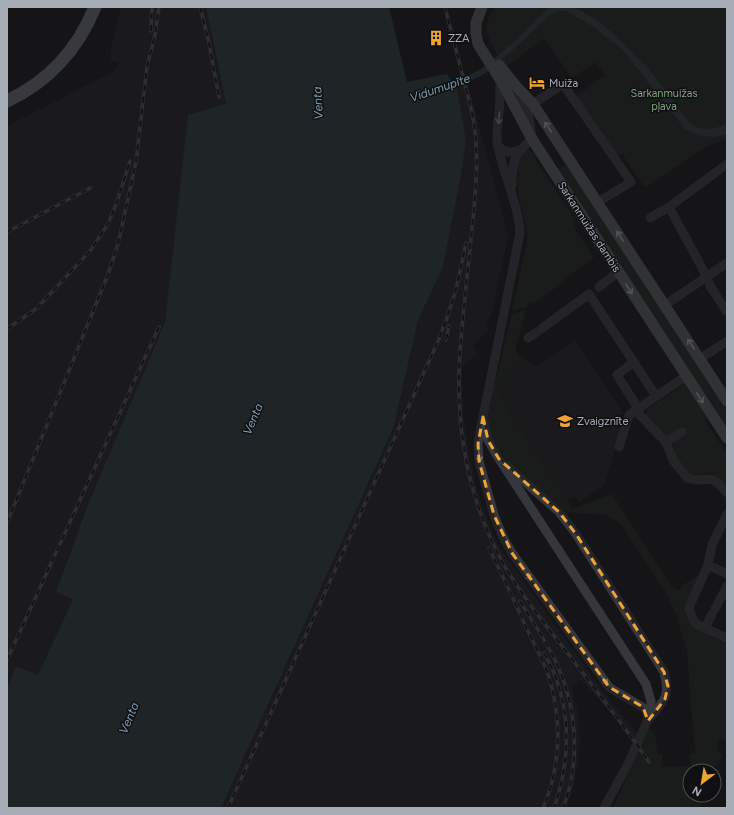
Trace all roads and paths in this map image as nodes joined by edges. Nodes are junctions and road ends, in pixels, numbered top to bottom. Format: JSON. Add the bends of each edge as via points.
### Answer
{"nodes":[{"id":1,"x":95,"y":7,"type":"edge"},
{"id":2,"x":482,"y":7,"type":"edge"},
{"id":3,"x":491,"y":7,"type":"edge"},
{"id":4,"x":487,"y":54,"type":"junction"},
{"id":5,"x":499,"y":74,"type":"junction"},
{"id":6,"x":516,"y":86,"type":"junction"},
{"id":7,"x":10,"y":101,"type":"edge"},
{"id":8,"x":533,"y":104,"type":"junction"},
{"id":9,"x":532,"y":139,"type":"junction"},
{"id":10,"x":498,"y":146,"type":"junction"},
{"id":11,"x":520,"y":150,"type":"junction"},
{"id":12,"x":727,"y":164,"type":"edge"},
{"id":13,"x":512,"y":196,"type":"junction"},
{"id":14,"x":598,"y":202,"type":"junction"},
{"id":15,"x":668,"y":207,"type":"junction"},
{"id":16,"x":650,"y":218,"type":"dead end"},
{"id":17,"x":727,"y":263,"type":"edge"},
{"id":18,"x":618,"y":272,"type":"junction"},
{"id":19,"x":707,"y":277,"type":"junction"},
{"id":20,"x":594,"y":290,"type":"junction"},
{"id":21,"x":665,"y":305,"type":"junction"},
{"id":22,"x":727,"y":312,"type":"edge"},
{"id":23,"x":528,"y":338,"type":"dead end"},
{"id":24,"x":727,"y":341,"type":"edge"},
{"id":25,"x":700,"y":359,"type":"junction"},
{"id":26,"x":634,"y":362,"type":"junction"},
{"id":27,"x":686,"y":376,"type":"junction"},
{"id":28,"x":656,"y":396,"type":"junction"},
{"id":29,"x":727,"y":401,"type":"edge"},
{"id":30,"x":637,"y":409,"type":"junction"},
{"id":31,"x":483,"y":417,"type":"junction"},
{"id":32,"x":682,"y":432,"type":"dead end"},
{"id":33,"x":727,"y":438,"type":"edge"},
{"id":34,"x":666,"y":442,"type":"junction"},
{"id":35,"x":619,"y":447,"type":"dead end"},
{"id":36,"x":499,"y":459,"type":"junction"},
{"id":37,"x":727,"y":493,"type":"edge"},
{"id":38,"x":727,"y":514,"type":"edge"},
{"id":39,"x":708,"y":565,"type":"junction"},
{"id":40,"x":727,"y":574,"type":"edge"},
{"id":41,"x":727,"y":586,"type":"edge"},
{"id":42,"x":705,"y":628,"type":"junction"},
{"id":43,"x":727,"y":638,"type":"edge"},
{"id":44,"x":648,"y":721,"type":"junction"},
{"id":45,"x":604,"y":808,"type":"edge"}],
"edges":[{"from":1,"to":7,"type":"highway","via":[[79,40],[64,59],[47,76]]},
{"from":2,"to":4,"type":"main road","name":"Sarkanmuižas dambis","via":[[476,23],[476,33],[478,44]]},
{"from":3,"to":4,"type":"main road","name":"Sarkanmuižas dambis","via":[[486,14],[482,32]]},
{"from":4,"to":5,"type":"main road","name":"Sarkanmuižas dambis"},
{"from":5,"to":6,"type":"main road","name":"Sarkanmuižas dambis"},
{"from":5,"to":9,"type":"main road","name":"Sarkanmuižas dambis"},
{"from":5,"to":10,"type":"street","one_way":true},
{"from":6,"to":8,"type":"main road","name":"Sarkanmuižas dambis"},
{"from":6,"to":9,"type":"street","via":[[528,112]]},
{"from":14,"to":8,"type":"main road","name":"Sarkanmuižas dambis","one_way":true},
{"from":8,"to":14,"type":"street","via":[[563,84],[631,182]]},
{"from":9,"to":11,"type":"street"},
{"from":9,"to":18,"type":"main road","name":"Sarkanmuižas dambis"},
{"from":10,"to":11,"type":"street","via":[[503,151],[512,153]]},
{"from":10,"to":13,"type":"street"},
{"from":11,"to":13,"type":"street","via":[[512,172]]},
{"from":12,"to":15,"type":"street"},
{"from":13,"to":31,"type":"street","via":[[519,224],[519,240]]},
{"from":21,"to":14,"type":"main road","name":"Sarkanmuižas dambis","one_way":true},
{"from":15,"to":16,"type":"street"},
{"from":15,"to":19,"type":"street"},
{"from":17,"to":19,"type":"street"},
{"from":18,"to":20,"type":"street"},
{"from":18,"to":27,"type":"main road","name":"Sarkanmuižas dambis","one_way":true},
{"from":19,"to":21,"type":"street"},
{"from":19,"to":22,"type":"street"},
{"from":20,"to":23,"type":"street"},
{"from":20,"to":26,"type":"street"},
{"from":25,"to":21,"type":"main road","name":"Sarkanmuižas dambis","one_way":true},
{"from":24,"to":25,"type":"street"},
{"from":25,"to":29,"type":"main road","name":"Sarkanmuižas dambis"},
{"from":26,"to":28,"type":"street"},
{"from":26,"to":30,"type":"street","via":[[617,375]]},
{"from":27,"to":28,"type":"street"},
{"from":27,"to":33,"type":"main road","name":"Sarkanmuižas dambis","one_way":true},
{"from":28,"to":30,"type":"street"},
{"from":30,"to":34,"type":"street"},
{"from":30,"to":35,"type":"street","via":[[629,415]]},
{"from":31,"to":36,"type":"street","via":[[488,440]]},
{"from":31,"to":44,"type":"street","one_way":true,"via":[[478,444],[479,461],[494,515],[512,553],[609,687],[643,707],[647,711]]},
{"from":32,"to":34,"type":"street"},
{"from":34,"to":37,"type":"street","via":[[673,460],[687,478],[711,479]]},
{"from":36,"to":44,"type":"street","via":[[646,684],[652,701]]},
{"from":36,"to":44,"type":"street","via":[[559,512],[576,534],[664,672],[668,686],[665,699]]},
{"from":38,"to":39,"type":"street","via":[[712,545]]},
{"from":39,"to":40,"type":"street"},
{"from":39,"to":42,"type":"street","via":[[690,610],[694,621]]},
{"from":41,"to":42,"type":"street"},
{"from":42,"to":43,"type":"street"},
{"from":44,"to":45,"type":"street"}]}
